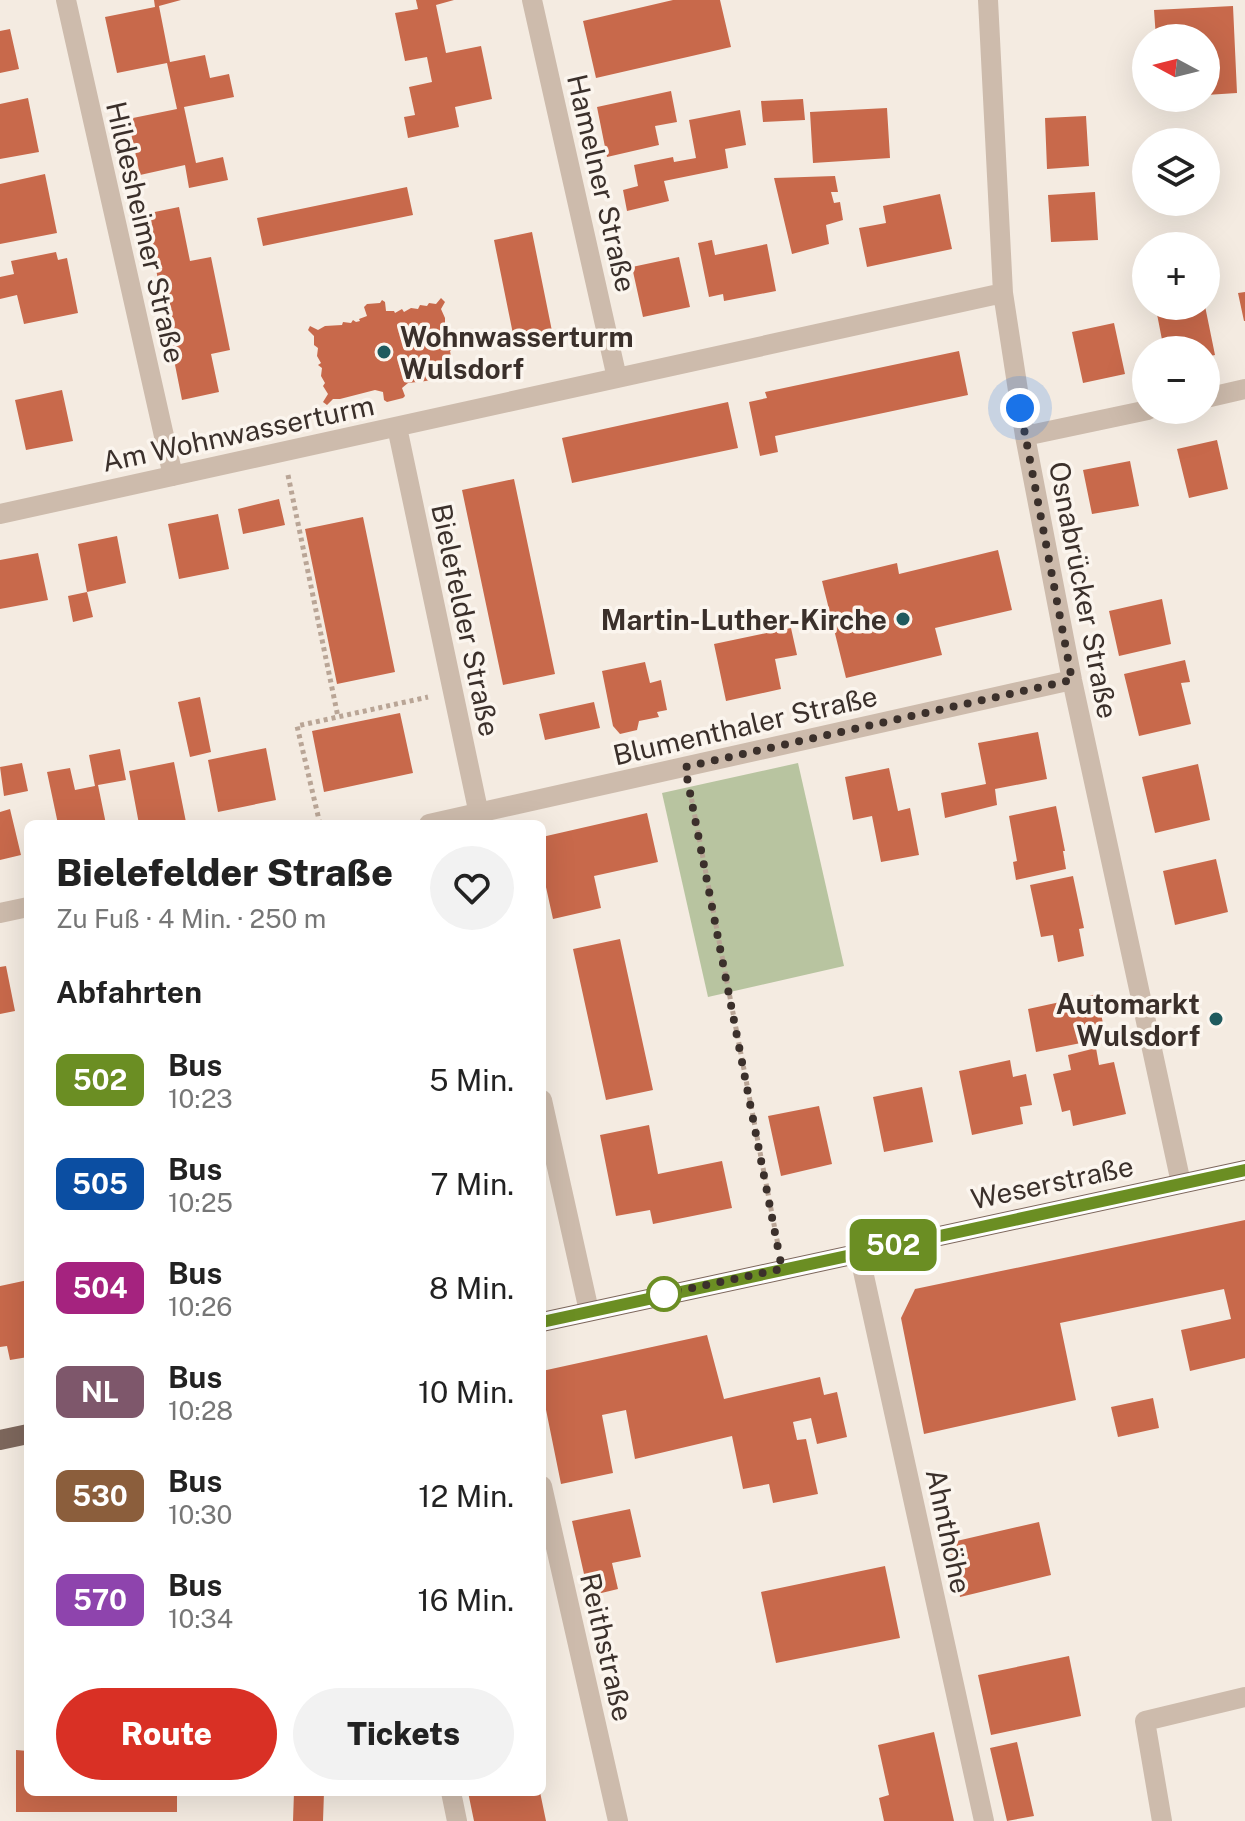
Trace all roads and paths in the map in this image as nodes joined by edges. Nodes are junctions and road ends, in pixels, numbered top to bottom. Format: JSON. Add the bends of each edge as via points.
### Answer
{"nodes":[{"id":1,"x":66,"y":0,"type":"edge"},
{"id":2,"x":532,"y":0,"type":"edge"},
{"id":3,"x":988,"y":0,"type":"edge"},
{"id":4,"x":1003,"y":293,"type":"junction"},
{"id":5,"x":617,"y":378,"type":"junction"},
{"id":6,"x":1245,"y":389,"type":"edge"},
{"id":7,"x":1220,"y":395,"type":"edge"},
{"id":8,"x":1132,"y":413,"type":"edge"},
{"id":9,"x":397,"y":427,"type":"junction"},
{"id":10,"x":1025,"y":436,"type":"junction"},
{"id":11,"x":283,"y":452,"type":"junction"},
{"id":12,"x":173,"y":476,"type":"junction"},
{"id":13,"x":0,"y":514,"type":"edge"},
{"id":14,"x":1072,"y":680,"type":"junction"},
{"id":15,"x":453,"y":692,"type":"junction"},
{"id":16,"x":338,"y":717,"type":"junction"},
{"id":17,"x":685,"y":767,"type":"junction"},
{"id":18,"x":480,"y":819,"type":"edge"},
{"id":19,"x":319,"y":820,"type":"edge"},
{"id":20,"x":24,"y":908,"type":"edge"},
{"id":21,"x":0,"y":913,"type":"edge"},
{"id":22,"x":546,"y":1118,"type":"edge"},
{"id":23,"x":1245,"y":1170,"type":"edge"},
{"id":24,"x":1181,"y":1183,"type":"junction"},
{"id":25,"x":859,"y":1253,"type":"junction"},
{"id":26,"x":782,"y":1269,"type":"junction"},
{"id":27,"x":589,"y":1311,"type":"junction"},
{"id":28,"x":546,"y":1321,"type":"edge"},
{"id":29,"x":24,"y":1435,"type":"edge"},
{"id":30,"x":0,"y":1440,"type":"edge"},
{"id":31,"x":546,"y":1504,"type":"edge"},
{"id":32,"x":1245,"y":1697,"type":"edge"},
{"id":33,"x":452,"y":1796,"type":"edge"},
{"id":34,"x":457,"y":1821,"type":"edge"},
{"id":35,"x":618,"y":1821,"type":"edge"},
{"id":36,"x":984,"y":1821,"type":"edge"},
{"id":37,"x":1162,"y":1821,"type":"edge"}],
"edges":[{"from":1,"to":12,"type":"street","name":"Hildesheimer Straße"},
{"from":2,"to":5,"type":"street","name":"Hamelner Straße"},
{"from":3,"to":4,"type":"street","name":"Osnabrücker Straße"},
{"from":4,"to":5,"type":"street","name":"Am Wohnwasserturm"},
{"from":4,"to":10,"type":"street","name":"Osnabrücker Straße"},
{"from":5,"to":9,"type":"street","name":"Am Wohnwasserturm"},
{"from":6,"to":7,"type":"street"},
{"from":8,"to":10,"type":"street"},
{"from":9,"to":11,"type":"street","name":"Am Wohnwasserturm"},
{"from":9,"to":15,"type":"street","name":"Bielefelder Straße"},
{"from":10,"to":14,"type":"street","name":"Osnabrücker Straße"},
{"from":11,"to":12,"type":"street","name":"Am Wohnwasserturm"},
{"from":11,"to":16,"type":"path"},
{"from":12,"to":13,"type":"street","name":"Am Wohnwasserturm"},
{"from":14,"to":17,"type":"street","name":"Blumenthaler Straße"},
{"from":14,"to":24,"type":"street","name":"Osnabrücker Straße"},
{"from":15,"to":16,"type":"path"},
{"from":15,"to":18,"type":"street","name":"Bielefelder Straße"},
{"from":16,"to":19,"type":"path","via":[[297,726]]},
{"from":17,"to":18,"type":"street","name":"Blumenthaler Straße"},
{"from":17,"to":26,"type":"path"},
{"from":20,"to":21,"type":"street"},
{"from":22,"to":27,"type":"street"},
{"from":23,"to":24,"type":"main road","name":"Weserstraße"},
{"from":24,"to":25,"type":"main road","name":"Weserstraße"},
{"from":25,"to":26,"type":"main road","name":"Weserstraße"},
{"from":25,"to":36,"type":"street","name":"Ahnthöhe"},
{"from":26,"to":27,"type":"main road","name":"Weserstraße"},
{"from":27,"to":28,"type":"main road","name":"Weserstraße"},
{"from":29,"to":30,"type":"main road"},
{"from":31,"to":35,"type":"street","name":"Reithstraße"},
{"from":32,"to":37,"type":"street","via":[[1145,1721]]},
{"from":33,"to":34,"type":"street"}]}
